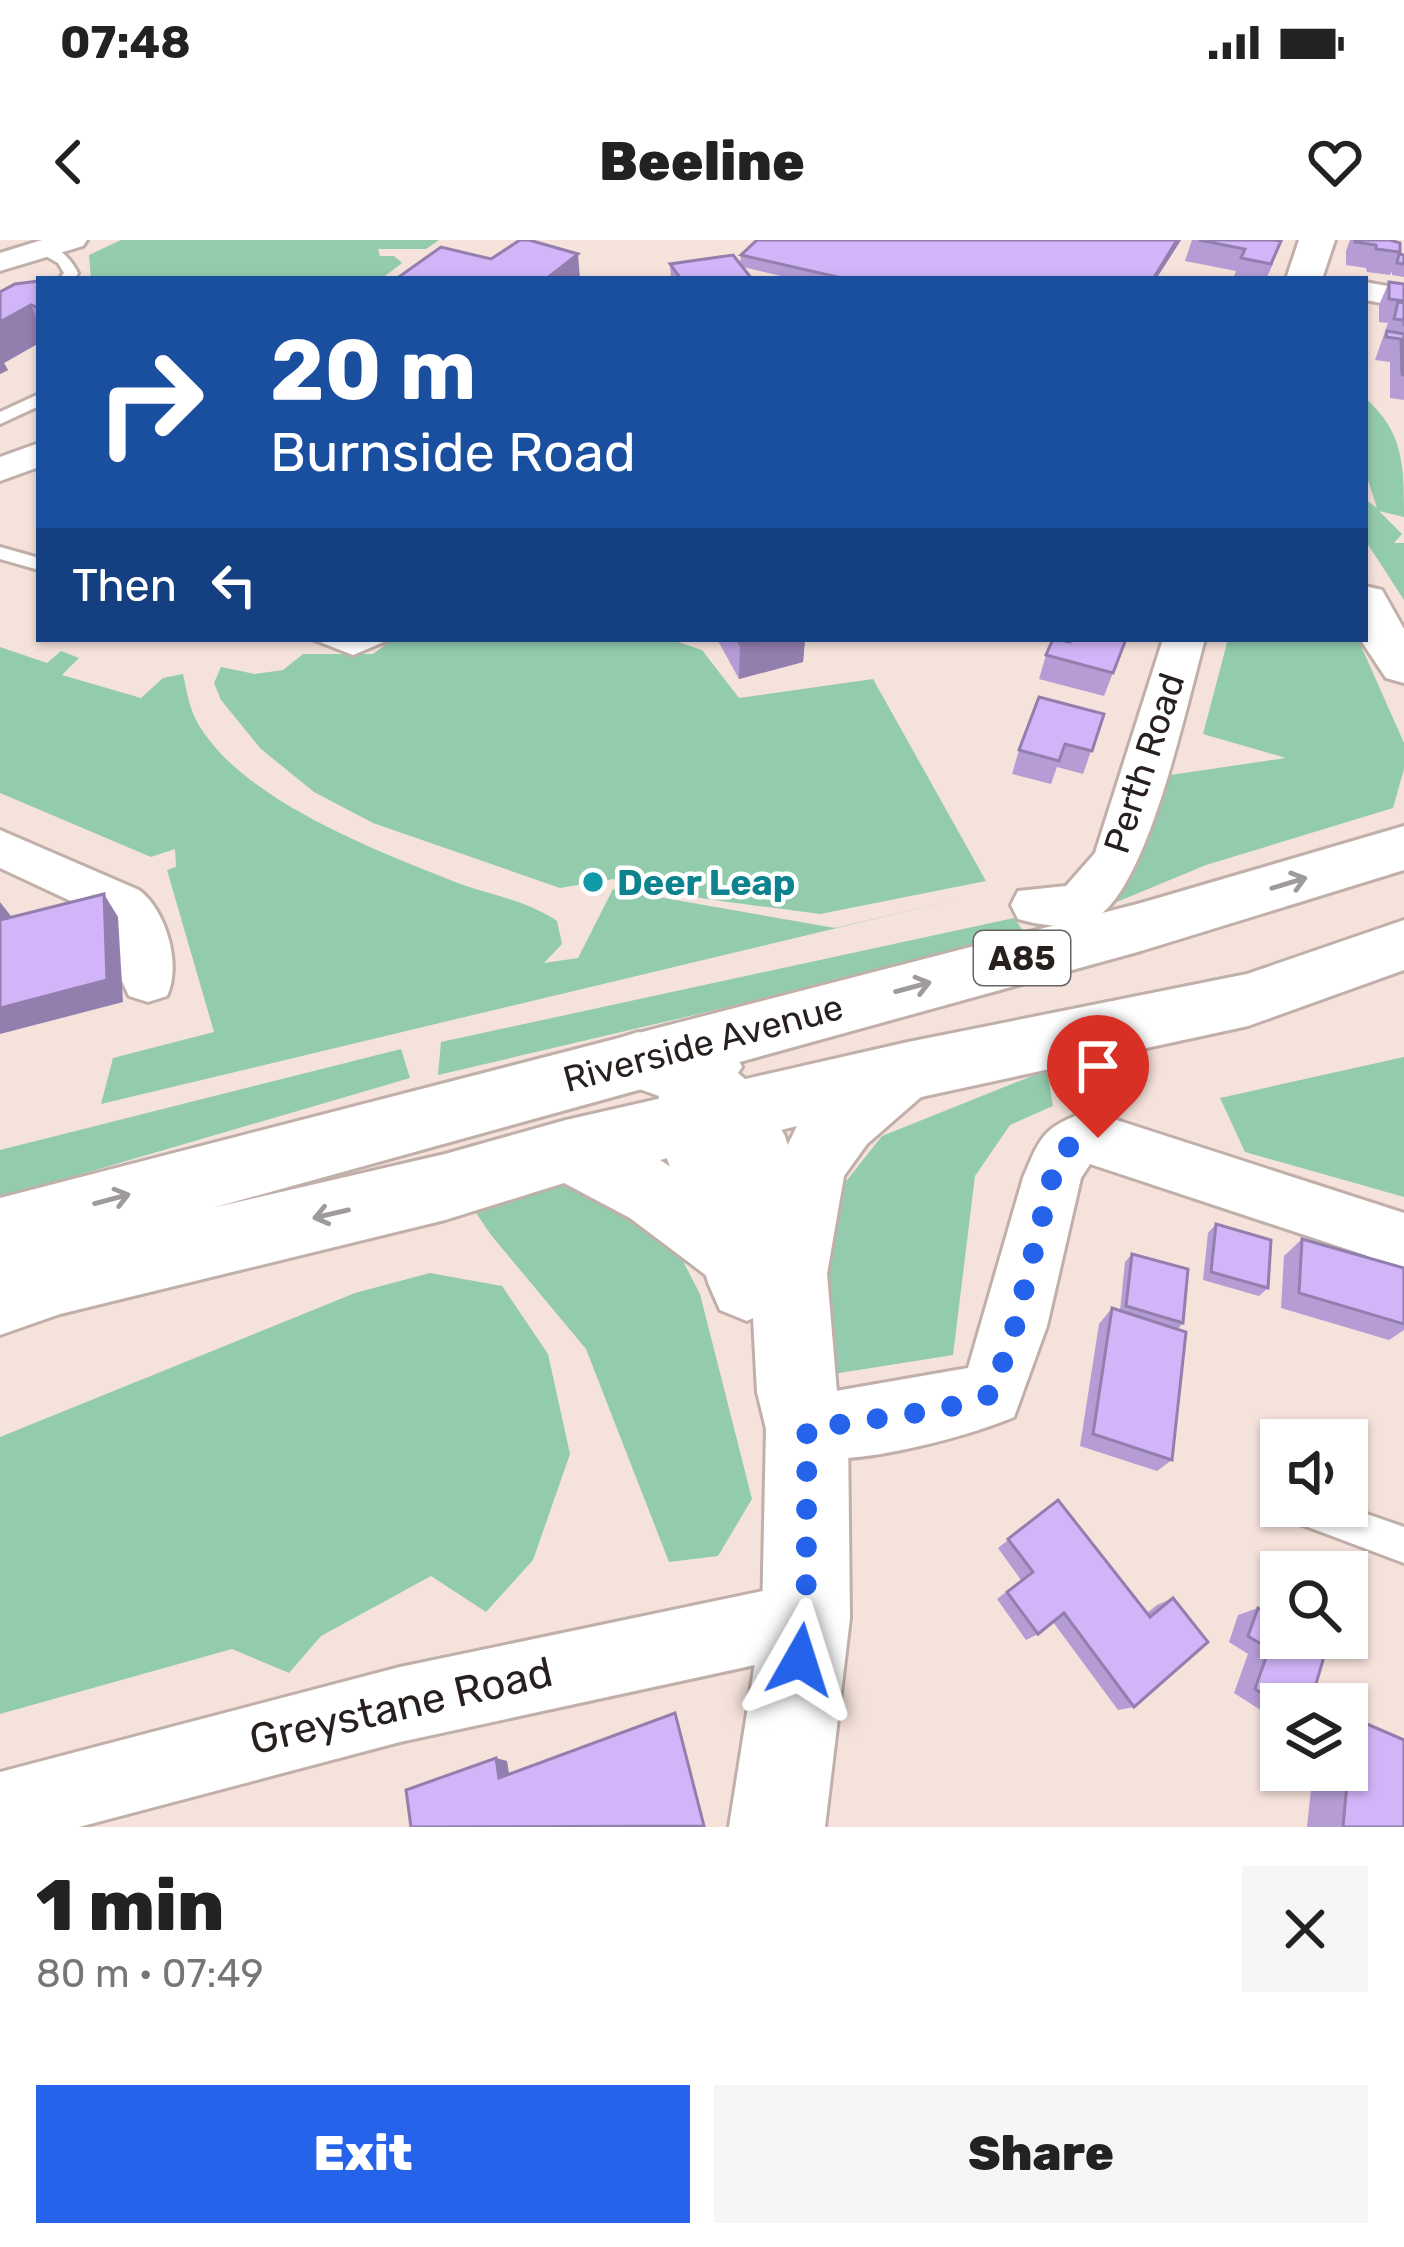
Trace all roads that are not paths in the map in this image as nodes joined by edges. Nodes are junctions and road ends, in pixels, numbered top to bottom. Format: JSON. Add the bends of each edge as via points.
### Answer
{"nodes":[{"id":1,"x":73,"y":240,"type":"edge"},
{"id":2,"x":1317,"y":240,"type":"edge"},
{"id":3,"x":42,"y":248,"type":"junction"},
{"id":4,"x":0,"y":262,"type":"edge"},
{"id":5,"x":69,"y":276,"type":"edge"},
{"id":6,"x":1305,"y":276,"type":"edge"},
{"id":7,"x":1368,"y":292,"type":"edge"},
{"id":8,"x":1404,"y":298,"type":"edge"},
{"id":9,"x":20,"y":427,"type":"edge"},
{"id":10,"x":0,"y":470,"type":"edge"},
{"id":11,"x":0,"y":554,"type":"edge"},
{"id":12,"x":36,"y":563,"type":"edge"},
{"id":13,"x":1368,"y":608,"type":"edge"},
{"id":14,"x":332,"y":642,"type":"edge"},
{"id":15,"x":371,"y":642,"type":"edge"},
{"id":16,"x":1183,"y":642,"type":"edge"},
{"id":17,"x":1404,"y":666,"type":"edge"},
{"id":18,"x":0,"y":848,"type":"edge"},
{"id":19,"x":1404,"y":848,"type":"edge"},
{"id":20,"x":1036,"y":905,"type":"dead end"},
{"id":21,"x":1404,"y":945,"type":"edge"},
{"id":22,"x":148,"y":981,"type":"dead end"},
{"id":23,"x":908,"y":1072,"type":"junction"},
{"id":24,"x":699,"y":1082,"type":"junction"},
{"id":25,"x":566,"y":1151,"type":"junction"},
{"id":26,"x":0,"y":1232,"type":"edge"},
{"id":27,"x":1397,"y":1236,"type":"edge"},
{"id":28,"x":763,"y":1264,"type":"junction"},
{"id":29,"x":0,"y":1298,"type":"edge"},
{"id":30,"x":802,"y":1410,"type":"junction"},
{"id":31,"x":1354,"y":1527,"type":"edge"},
{"id":32,"x":1404,"y":1545,"type":"edge"},
{"id":33,"x":806,"y":1618,"type":"junction"},
{"id":34,"x":0,"y":1810,"type":"edge"},
{"id":35,"x":777,"y":1827,"type":"edge"}],
"edges":[{"from":1,"to":3,"type":"street"},
{"from":2,"to":6,"type":"main road"},
{"from":3,"to":4,"type":"street"},
{"from":3,"to":5,"type":"lane","via":[[64,260]]},
{"from":7,"to":8,"type":"street"},
{"from":9,"to":10,"type":"street"},
{"from":11,"to":12,"type":"lane"},
{"from":13,"to":17,"type":"main road"},
{"from":14,"to":15,"type":"lane"},
{"from":16,"to":20,"type":"street","name":"Perth Road","via":[[1117,860],[1079,904]]},
{"from":18,"to":22,"type":"street","via":[[137,915]]},
{"from":24,"to":19,"type":"main road","name":"Riverside Avenue","number":"A85","one_way":true,"via":[[1141,927]]},
{"from":21,"to":23,"type":"main road","name":"Riverside Avenue","number":"A85","via":[[1248,1000]]},
{"from":23,"to":24,"type":"main road","name":"Riverside Avenue","number":"A85"},
{"from":23,"to":28,"type":"main road","via":[[820,1146]]},
{"from":24,"to":25,"type":"main road","name":"Riverside Avenue","number":"A85"},
{"from":26,"to":24,"type":"main road","name":"Riverside Avenue","number":"A85","one_way":true},
{"from":24,"to":28,"type":"main road","via":[[750,1136]]},
{"from":25,"to":28,"type":"main road","via":[[628,1175]]},
{"from":25,"to":29,"type":"main road","name":"Riverside Avenue","number":"A85","one_way":true},
{"from":27,"to":30,"type":"street","via":[[1081,1139],[1064,1150],[1052,1178],[992,1394],[943,1409]]},
{"from":28,"to":30,"type":"main road"},
{"from":30,"to":33,"type":"main road"},
{"from":31,"to":32,"type":"lane"},
{"from":33,"to":34,"type":"street","name":"Greystane Road","via":[[163,1762]]},
{"from":33,"to":35,"type":"main road"}]}
